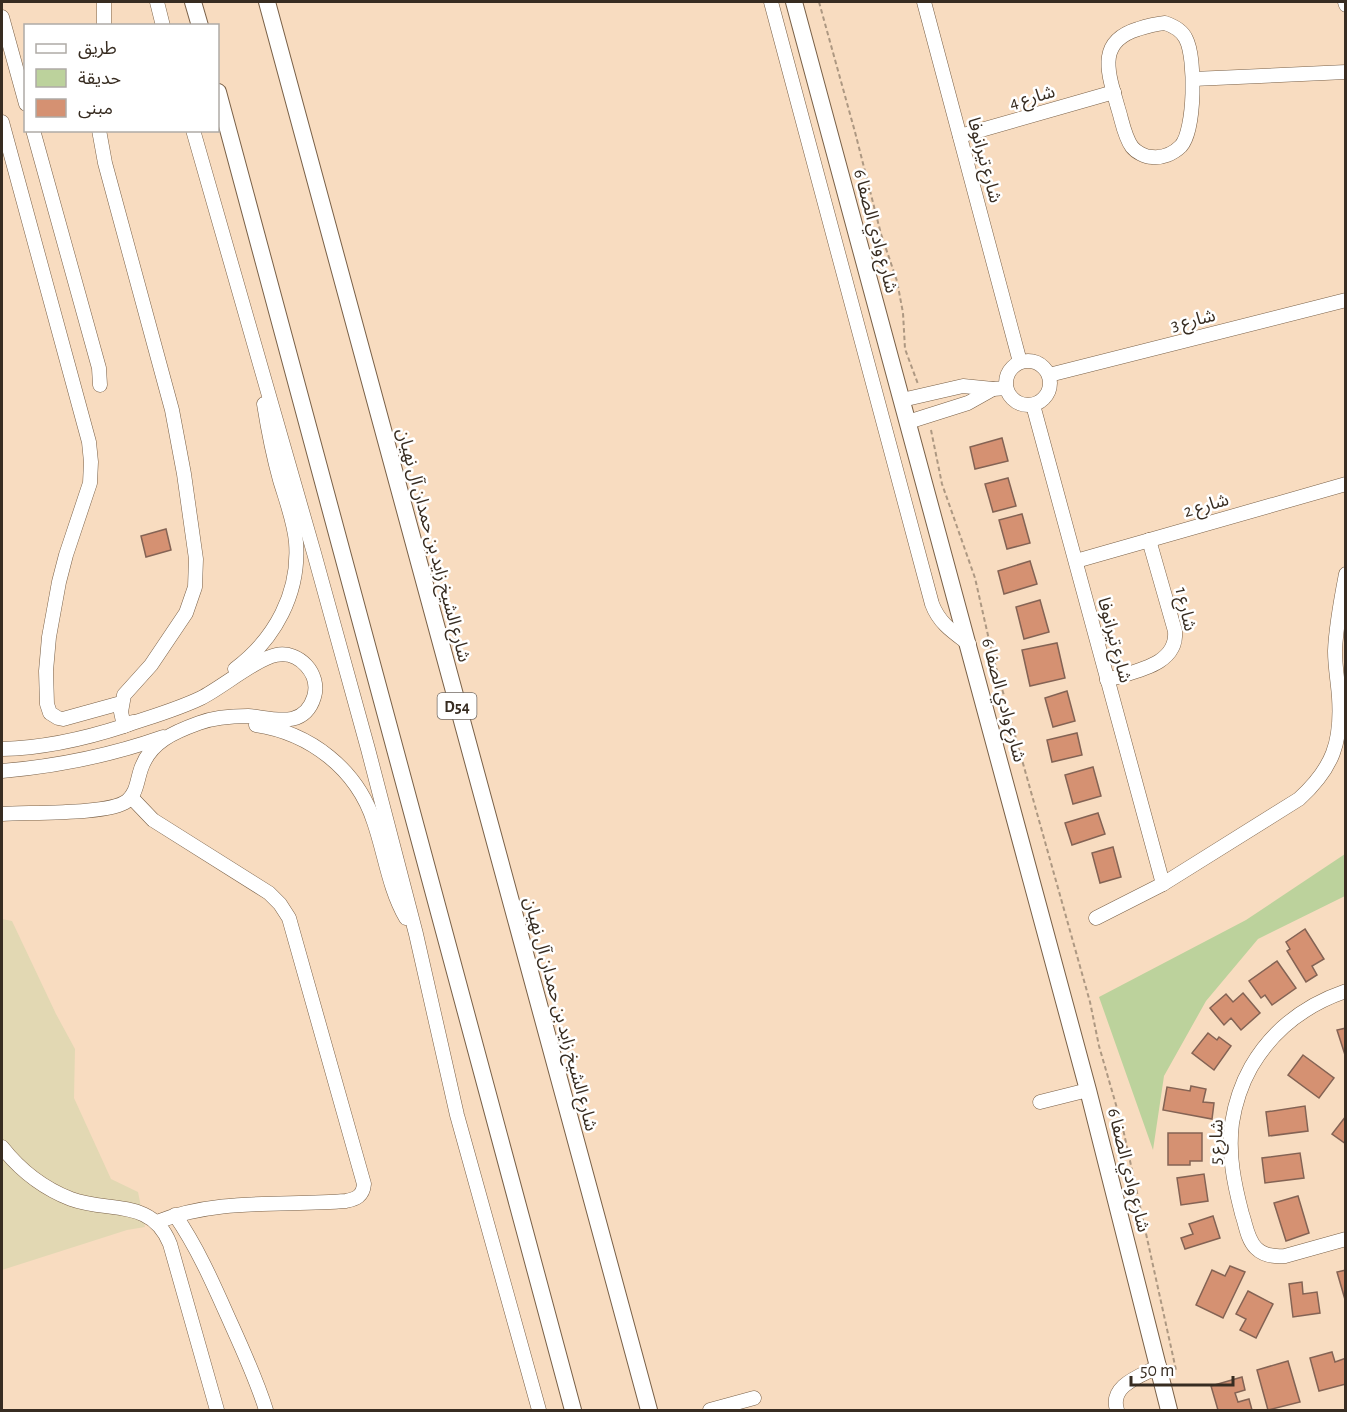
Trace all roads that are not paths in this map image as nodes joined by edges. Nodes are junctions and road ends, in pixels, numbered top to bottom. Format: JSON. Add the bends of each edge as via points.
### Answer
{"nodes":[{"id":1,"x":104,"y":2,"type":"edge"},
{"id":2,"x":157,"y":2,"type":"edge"},
{"id":3,"x":193,"y":2,"type":"edge"},
{"id":4,"x":267,"y":2,"type":"edge"},
{"id":5,"x":771,"y":2,"type":"edge"},
{"id":6,"x":794,"y":2,"type":"edge"},
{"id":7,"x":924,"y":2,"type":"edge"},
{"id":8,"x":2,"y":17,"type":"edge"},
{"id":9,"x":104,"y":24,"type":"edge"},
{"id":10,"x":162,"y":24,"type":"edge"},
{"id":11,"x":199,"y":24,"type":"edge"},
{"id":12,"x":1346,"y":72,"type":"edge"},
{"id":13,"x":1193,"y":79,"type":"junction"},
{"id":14,"x":1114,"y":92,"type":"junction"},
{"id":15,"x":219,"y":96,"type":"edge"},
{"id":16,"x":24,"y":97,"type":"edge"},
{"id":17,"x":2,"y":122,"type":"edge"},
{"id":18,"x":34,"y":132,"type":"edge"},
{"id":19,"x":99,"y":132,"type":"edge"},
{"id":20,"x":194,"y":132,"type":"edge"},
{"id":21,"x":960,"y":136,"type":"junction"},
{"id":22,"x":16,"y":175,"type":"junction"},
{"id":23,"x":2,"y":176,"type":"edge"},
{"id":24,"x":1346,"y":300,"type":"edge"},
{"id":25,"x":258,"y":357,"type":"junction"},
{"id":26,"x":1020,"y":362,"type":"junction"},
{"id":27,"x":1049,"y":375,"type":"junction"},
{"id":28,"x":100,"y":385,"type":"dead end"},
{"id":29,"x":995,"y":391,"type":"junction"},
{"id":30,"x":927,"y":394,"type":"junction"},
{"id":31,"x":902,"y":400,"type":"junction"},
{"id":32,"x":1033,"y":405,"type":"junction"},
{"id":33,"x":932,"y":414,"type":"junction"},
{"id":34,"x":908,"y":422,"type":"junction"},
{"id":35,"x":1346,"y":484,"type":"edge"},
{"id":36,"x":1149,"y":540,"type":"junction"},
{"id":37,"x":1076,"y":561,"type":"junction"},
{"id":38,"x":1346,"y":574,"type":"edge"},
{"id":39,"x":969,"y":644,"type":"junction"},
{"id":40,"x":1107,"y":680,"type":"junction"},
{"id":41,"x":121,"y":704,"type":"junction"},
{"id":42,"x":124,"y":726,"type":"junction"},
{"id":43,"x":163,"y":737,"type":"junction"},
{"id":44,"x":2,"y":749,"type":"edge"},
{"id":45,"x":2,"y":771,"type":"edge"},
{"id":46,"x":132,"y":797,"type":"junction"},
{"id":47,"x":2,"y":814,"type":"edge"},
{"id":48,"x":1163,"y":884,"type":"junction"},
{"id":49,"x":1096,"y":918,"type":"dead end"},
{"id":50,"x":416,"y":934,"type":"junction"},
{"id":51,"x":1346,"y":991,"type":"edge"},
{"id":52,"x":1088,"y":1090,"type":"junction"},
{"id":53,"x":1040,"y":1102,"type":"dead end"},
{"id":54,"x":2,"y":1147,"type":"edge"},
{"id":55,"x":175,"y":1215,"type":"junction"},
{"id":56,"x":157,"y":1222,"type":"junction"},
{"id":57,"x":1346,"y":1239,"type":"edge"},
{"id":58,"x":1159,"y":1366,"type":"junction"},
{"id":59,"x":753,"y":1398,"type":"dead end"},
{"id":60,"x":218,"y":1410,"type":"edge"},
{"id":61,"x":266,"y":1410,"type":"edge"},
{"id":62,"x":539,"y":1410,"type":"edge"},
{"id":63,"x":573,"y":1410,"type":"edge"},
{"id":64,"x":649,"y":1410,"type":"edge"},
{"id":65,"x":710,"y":1410,"type":"edge"},
{"id":66,"x":1117,"y":1410,"type":"edge"},
{"id":67,"x":1169,"y":1410,"type":"edge"}],
"edges":[{"from":1,"to":9,"type":"street"},
{"from":2,"to":10,"type":"street"},
{"from":3,"to":11,"type":"main road"},
{"from":4,"to":64,"type":"main road","name":"شارع الشيخ زايد بن حمدان آل نهيان","number":"D54"},
{"from":5,"to":39,"type":"street","via":[[932,604],[946,626]]},
{"from":6,"to":31,"type":"main road","name":"شارع وادي الصفا 6"},
{"from":7,"to":21,"type":"street","name":"شارع تيرانوفا"},
{"from":8,"to":16,"type":"street"},
{"from":12,"to":13,"type":"street"},
{"from":13,"to":14,"type":"street","via":[[1190,49],[1181,31],[1156,24],[1127,32],[1112,44],[1108,62]]},
{"from":13,"to":14,"type":"street","via":[[1187,136],[1181,146],[1161,157],[1149,157],[1132,147]]},
{"from":14,"to":21,"type":"street","name":"شارع 4"},
{"from":15,"to":63,"type":"main road"},
{"from":17,"to":22,"type":"street"},
{"from":18,"to":28,"type":"street","via":[[99,368]]},
{"from":19,"to":41,"type":"street","via":[[172,410],[196,559],[195,587],[186,613]]},
{"from":20,"to":25,"type":"street"},
{"from":21,"to":26,"type":"street","name":"شارع تيرانوفا"},
{"from":22,"to":23,"type":"street"},
{"from":22,"to":41,"type":"street","via":[[89,442],[91,462],[87,493],[53,609],[46,671],[48,708],[63,719]]},
{"from":24,"to":27,"type":"street","name":"شارع 3"},
{"from":25,"to":42,"type":"street","via":[[266,420],[296,542],[295,574],[286,606],[270,634],[248,659],[220,678]]},
{"from":25,"to":50,"type":"street"},
{"from":26,"to":27,"type":"street","via":[[1037,363]]},
{"from":26,"to":29,"type":"street"},
{"from":27,"to":32,"type":"street","via":[[1047,393]]},
{"from":29,"to":30,"type":"street","via":[[963,386]]},
{"from":29,"to":32,"type":"street","via":[[1009,394],[1019,404]]},
{"from":29,"to":33,"type":"street"},
{"from":30,"to":31,"type":"street"},
{"from":30,"to":33,"type":"street"},
{"from":31,"to":34,"type":"main road","name":"شارع وادي الصفا 6"},
{"from":32,"to":37,"type":"street","name":"شارع تيرانوفا"},
{"from":33,"to":34,"type":"street"},
{"from":34,"to":39,"type":"main road","name":"شارع وادي الصفا 6"},
{"from":35,"to":36,"type":"street","name":"شارع 2"},
{"from":36,"to":37,"type":"street","name":"شارع 2"},
{"from":36,"to":40,"type":"street","name":"شارع 1","via":[[1175,630],[1174,645],[1160,662]]},
{"from":37,"to":40,"type":"street","name":"شارع تيرانوفا"},
{"from":38,"to":48,"type":"street","via":[[1335,654],[1339,735],[1325,771],[1299,799]]},
{"from":39,"to":52,"type":"main road","name":"شارع وادي الصفا 6"},
{"from":40,"to":48,"type":"street","name":"شارع تيرانوفا"},
{"from":41,"to":42,"type":"street"},
{"from":42,"to":43,"type":"street","via":[[201,697],[276,655],[298,658],[313,674],[311,704],[295,718],[224,717]]},
{"from":42,"to":44,"type":"street","via":[[64,743]]},
{"from":43,"to":45,"type":"street","via":[[91,759]]},
{"from":43,"to":46,"type":"street","via":[[142,766]]},
{"from":43,"to":50,"type":"street","via":[[249,724],[305,740],[330,757],[352,780],[368,806],[396,898]]},
{"from":46,"to":47,"type":"street","via":[[114,807]]},
{"from":46,"to":55,"type":"street","via":[[153,820],[268,893],[289,918],[364,1185],[361,1195],[346,1202],[234,1205]]},
{"from":48,"to":49,"type":"street"},
{"from":50,"to":62,"type":"street","via":[[457,1115]]},
{"from":51,"to":57,"type":"street","name":"شارع 5","via":[[1293,1017],[1262,1050],[1239,1095],[1230,1149],[1244,1221],[1257,1249],[1275,1257],[1285,1256]]},
{"from":52,"to":53,"type":"street"},
{"from":52,"to":58,"type":"main road","name":"شارع وادي الصفا 6"},
{"from":54,"to":56,"type":"street","via":[[27,1174],[56,1193],[89,1204],[141,1212]]},
{"from":55,"to":56,"type":"street"},
{"from":55,"to":61,"type":"street","via":[[210,1277]]},
{"from":56,"to":60,"type":"street","via":[[170,1244]]},
{"from":58,"to":66,"type":"street","via":[[1122,1387],[1115,1398]]},
{"from":58,"to":67,"type":"main road","name":"شارع وادي الصفا 6"},
{"from":59,"to":65,"type":"street"}]}
